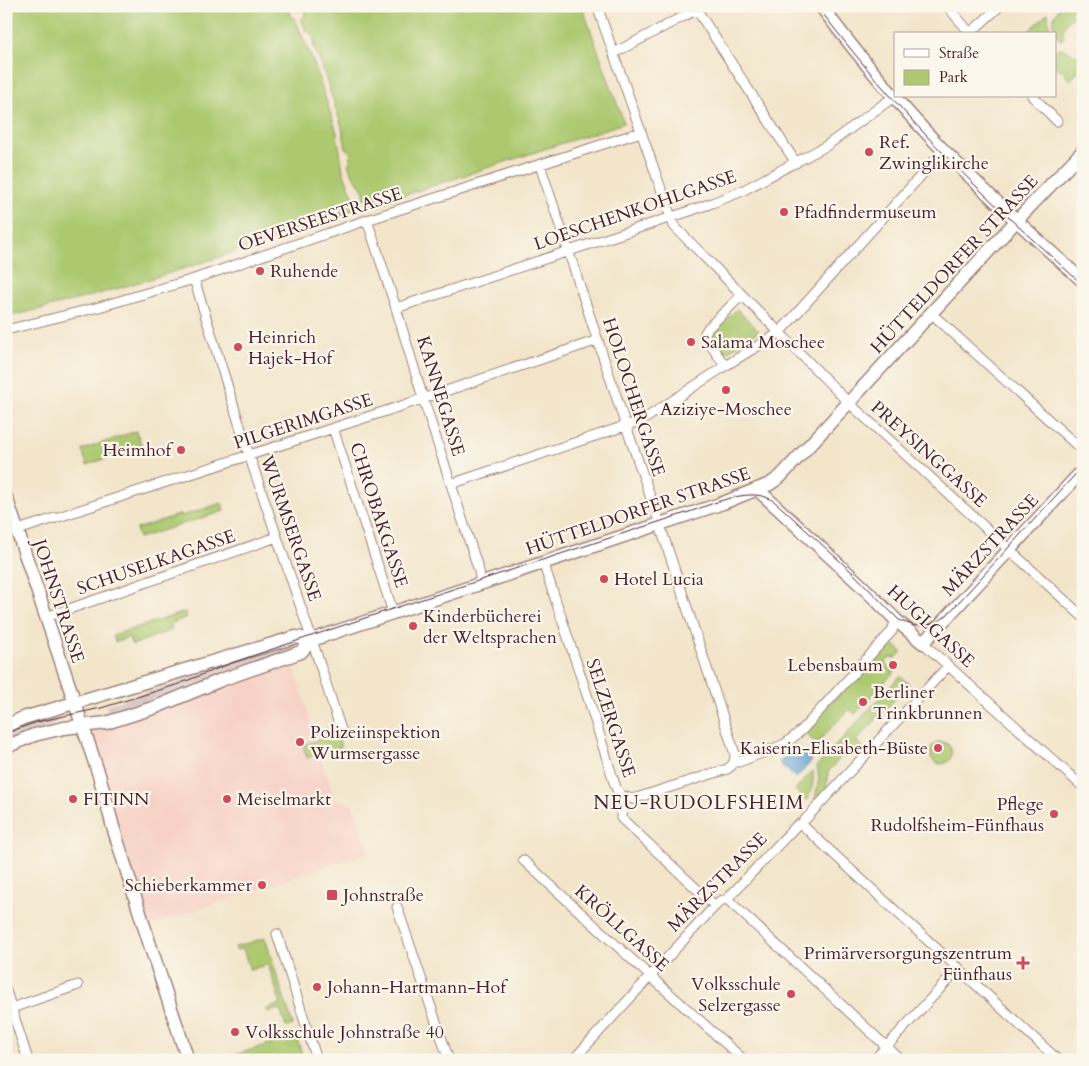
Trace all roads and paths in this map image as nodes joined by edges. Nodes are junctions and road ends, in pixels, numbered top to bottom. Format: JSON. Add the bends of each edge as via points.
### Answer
{"nodes":[{"id":1,"x":598,"y":6,"type":"edge"},
{"id":2,"x":821,"y":6,"type":"edge"},
{"id":3,"x":947,"y":6,"type":"edge"},
{"id":4,"x":1000,"y":6,"type":"edge"},
{"id":5,"x":700,"y":8,"type":"edge"},
{"id":6,"x":968,"y":32,"type":"edge"},
{"id":7,"x":972,"y":32,"type":"edge"},
{"id":8,"x":614,"y":53,"type":"junction"},
{"id":9,"x":894,"y":95,"type":"edge"},
{"id":10,"x":894,"y":97,"type":"edge"},
{"id":11,"x":897,"y":98,"type":"edge"},
{"id":12,"x":1034,"y":98,"type":"edge"},
{"id":13,"x":1057,"y":121,"type":"dead end"},
{"id":14,"x":641,"y":132,"type":"junction"},
{"id":15,"x":944,"y":150,"type":"junction"},
{"id":16,"x":1083,"y":151,"type":"edge"},
{"id":17,"x":796,"y":163,"type":"junction"},
{"id":18,"x":540,"y":165,"type":"junction"},
{"id":19,"x":671,"y":217,"type":"junction"},
{"id":20,"x":367,"y":220,"type":"junction"},
{"id":21,"x":1016,"y":221,"type":"junction"},
{"id":22,"x":568,"y":251,"type":"junction"},
{"id":23,"x":194,"y":278,"type":"junction"},
{"id":24,"x":1083,"y":281,"type":"edge"},
{"id":25,"x":742,"y":295,"type":"junction"},
{"id":26,"x":396,"y":308,"type":"junction"},
{"id":27,"x":931,"y":313,"type":"junction"},
{"id":28,"x":6,"y":330,"type":"edge"},
{"id":29,"x":779,"y":333,"type":"junction"},
{"id":30,"x":598,"y":340,"type":"junction"},
{"id":31,"x":725,"y":366,"type":"junction"},
{"id":32,"x":423,"y":398,"type":"junction"},
{"id":33,"x":849,"y":403,"type":"junction"},
{"id":34,"x":626,"y":426,"type":"junction"},
{"id":35,"x":333,"y":428,"type":"junction"},
{"id":36,"x":1083,"y":451,"type":"edge"},
{"id":37,"x":249,"y":456,"type":"junction"},
{"id":38,"x":1083,"y":470,"type":"edge"},
{"id":39,"x":451,"y":484,"type":"junction"},
{"id":40,"x":758,"y":489,"type":"junction"},
{"id":41,"x":6,"y":497,"type":"edge"},
{"id":42,"x":659,"y":525,"type":"junction"},
{"id":43,"x":12,"y":531,"type":"edge"},
{"id":44,"x":277,"y":537,"type":"junction"},
{"id":45,"x":1010,"y":550,"type":"junction"},
{"id":46,"x":543,"y":562,"type":"junction"},
{"id":47,"x":481,"y":583,"type":"junction"},
{"id":48,"x":393,"y":612,"type":"junction"},
{"id":49,"x":46,"y":617,"type":"junction"},
{"id":50,"x":1083,"y":617,"type":"edge"},
{"id":51,"x":897,"y":621,"type":"junction"},
{"id":52,"x":312,"y":640,"type":"junction"},
{"id":53,"x":923,"y":643,"type":"junction"},
{"id":54,"x":948,"y":666,"type":"junction"},
{"id":55,"x":74,"y":703,"type":"junction"},
{"id":56,"x":6,"y":726,"type":"edge"},
{"id":57,"x":82,"y":726,"type":"junction"},
{"id":58,"x":340,"y":730,"type":"dead end"},
{"id":59,"x":6,"y":747,"type":"edge"},
{"id":60,"x":735,"y":756,"type":"junction"},
{"id":61,"x":1083,"y":787,"type":"edge"},
{"id":62,"x":622,"y":796,"type":"junction"},
{"id":63,"x":801,"y":824,"type":"junction"},
{"id":64,"x":523,"y":860,"type":"dead end"},
{"id":65,"x":727,"y":899,"type":"junction"},
{"id":66,"x":715,"y":906,"type":"junction"},
{"id":67,"x":397,"y":907,"type":"dead end"},
{"id":68,"x":277,"y":934,"type":"dead end"},
{"id":69,"x":959,"y":968,"type":"junction"},
{"id":70,"x":650,"y":976,"type":"junction"},
{"id":71,"x":78,"y":985,"type":"dead end"},
{"id":72,"x":6,"y":991,"type":"edge"},
{"id":73,"x":9,"y":1009,"type":"edge"},
{"id":74,"x":886,"y":1046,"type":"junction"},
{"id":75,"x":28,"y":1060,"type":"edge"},
{"id":76,"x":188,"y":1060,"type":"edge"},
{"id":77,"x":317,"y":1060,"type":"edge"},
{"id":78,"x":449,"y":1060,"type":"edge"},
{"id":79,"x":573,"y":1060,"type":"edge"},
{"id":80,"x":744,"y":1060,"type":"edge"},
{"id":81,"x":874,"y":1060,"type":"edge"},
{"id":82,"x":901,"y":1060,"type":"edge"},
{"id":83,"x":1058,"y":1060,"type":"edge"}],
"edges":[{"from":1,"to":8,"type":"street"},
{"from":2,"to":9,"type":"main road"},
{"from":3,"to":6,"type":"street"},
{"from":4,"to":7,"type":"street"},
{"from":5,"to":8,"type":"street"},
{"from":5,"to":17,"type":"street"},
{"from":8,"to":14,"type":"street"},
{"from":10,"to":17,"type":"street","name":"LOESCHENKOHLGASSE","via":[[826,146]]},
{"from":11,"to":15,"type":"main road"},
{"from":12,"to":13,"type":"street"},
{"from":14,"to":18,"type":"street","name":"OEVERSEESTRASSE"},
{"from":14,"to":19,"type":"street"},
{"from":15,"to":21,"type":"main road"},
{"from":15,"to":29,"type":"street"},
{"from":16,"to":21,"type":"main road","name":"HÜTTELDORFER STRASSE"},
{"from":17,"to":19,"type":"street","name":"LOESCHENKOHLGASSE","via":[[740,192]]},
{"from":18,"to":20,"type":"street","name":"OEVERSEESTRASSE"},
{"from":18,"to":22,"type":"street","name":"HOLOCHERGASSE"},
{"from":19,"to":22,"type":"street","name":"LOESCHENKOHLGASSE"},
{"from":19,"to":25,"type":"street","via":[[674,226]]},
{"from":20,"to":23,"type":"street","name":"OEVERSEESTRASSE"},
{"from":20,"to":26,"type":"street","name":"KANNEGASSE"},
{"from":21,"to":24,"type":"main road"},
{"from":21,"to":27,"type":"main road","name":"HÜTTELDORFER STRASSE"},
{"from":22,"to":26,"type":"street","name":"LOESCHENKOHLGASSE"},
{"from":22,"to":30,"type":"street","name":"HOLOCHERGASSE"},
{"from":23,"to":28,"type":"street","name":"OEVERSEESTRASSE"},
{"from":23,"to":37,"type":"street","name":"WURMSERGASSE"},
{"from":25,"to":29,"type":"street","name":"PREYSINGGASSE"},
{"from":25,"to":31,"type":"street","via":[[705,333]]},
{"from":26,"to":32,"type":"street","name":"KANNEGASSE"},
{"from":27,"to":33,"type":"main road","name":"HÜTTELDORFER STRASSE"},
{"from":27,"to":36,"type":"street"},
{"from":29,"to":31,"type":"street"},
{"from":29,"to":33,"type":"street","name":"PREYSINGGASSE"},
{"from":30,"to":32,"type":"street","name":"PILGERIMGASSE"},
{"from":30,"to":34,"type":"street","name":"HOLOCHERGASSE"},
{"from":31,"to":34,"type":"street","via":[[643,420]]},
{"from":32,"to":35,"type":"street","name":"PILGERIMGASSE"},
{"from":32,"to":39,"type":"street","name":"KANNEGASSE"},
{"from":33,"to":40,"type":"main road","name":"HÜTTELDORFER STRASSE","via":[[781,476]]},
{"from":33,"to":45,"type":"street","name":"PREYSINGGASSE"},
{"from":34,"to":39,"type":"street"},
{"from":34,"to":42,"type":"street","name":"HOLOCHERGASSE"},
{"from":35,"to":37,"type":"street","name":"PILGERIMGASSE"},
{"from":35,"to":48,"type":"street","name":"CHROBAKGASSE"},
{"from":37,"to":43,"type":"street","name":"PILGERIMGASSE"},
{"from":37,"to":44,"type":"street","name":"WURMSERGASSE"},
{"from":38,"to":45,"type":"main road","name":"MÄRZSTRASSE"},
{"from":39,"to":47,"type":"street","name":"KANNEGASSE"},
{"from":40,"to":42,"type":"main road","name":"HÜTTELDORFER STRASSE"},
{"from":40,"to":51,"type":"main road","name":"HUGLGASSE"},
{"from":41,"to":43,"type":"main road","name":"JOHNSTRASSE"},
{"from":42,"to":46,"type":"main road","name":"HÜTTELDORFER STRASSE"},
{"from":42,"to":60,"type":"street","name":"HOLOCHERGASSE"},
{"from":43,"to":49,"type":"main road","name":"JOHNSTRASSE"},
{"from":44,"to":49,"type":"street","name":"SCHUSELKAGASSE"},
{"from":44,"to":52,"type":"street","name":"WURMSERGASSE"},
{"from":45,"to":50,"type":"street","name":"PREYSINGGASSE"},
{"from":45,"to":53,"type":"main road","name":"MÄRZSTRASSE"},
{"from":46,"to":47,"type":"main road","name":"HÜTTELDORFER STRASSE"},
{"from":46,"to":62,"type":"street","name":"SELZERGASSE","via":[[614,782]]},
{"from":47,"to":48,"type":"main road","name":"HÜTTELDORFER STRASSE"},
{"from":48,"to":52,"type":"main road","name":"HÜTTELDORFER STRASSE"},
{"from":49,"to":55,"type":"main road","name":"JOHNSTRASSE"},
{"from":51,"to":53,"type":"main road","name":"HUGLGASSE"},
{"from":51,"to":60,"type":"street","via":[[892,631],[792,739],[739,762]]},
{"from":52,"to":55,"type":"main road","name":"HÜTTELDORFER STRASSE","via":[[296,637]]},
{"from":52,"to":57,"type":"main road","name":"HÜTTELDORFER STRASSE","via":[[301,652],[221,680],[156,708],[106,723]]},
{"from":52,"to":58,"type":"street","name":"WURMSERGASSE"},
{"from":53,"to":54,"type":"street","name":"HUGLGASSE"},
{"from":54,"to":61,"type":"street","name":"HUGLGASSE"},
{"from":54,"to":63,"type":"street","name":"MÄRZSTRASSE"},
{"from":55,"to":56,"type":"main road","name":"HÜTTELDORFER STRASSE"},
{"from":55,"to":57,"type":"main road","name":"JOHNSTRASSE"},
{"from":57,"to":59,"type":"main road","name":"HÜTTELDORFER STRASSE","via":[[34,735]]},
{"from":57,"to":76,"type":"main road","name":"JOHNSTRASSE"},
{"from":60,"to":62,"type":"street","via":[[733,766],[718,772],[633,799]]},
{"from":62,"to":66,"type":"street","name":"SELZERGASSE","via":[[620,818]]},
{"from":63,"to":65,"type":"street","name":"MÄRZSTRASSE"},
{"from":63,"to":69,"type":"street"},
{"from":64,"to":70,"type":"street","name":"KRÖLLGASSE"},
{"from":65,"to":66,"type":"street","name":"MÄRZSTRASSE"},
{"from":65,"to":74,"type":"street"},
{"from":66,"to":70,"type":"street","name":"MÄRZSTRASSE"},
{"from":67,"to":78,"type":"street"},
{"from":68,"to":77,"type":"street"},
{"from":69,"to":74,"type":"street"},
{"from":69,"to":83,"type":"street"},
{"from":70,"to":79,"type":"street","name":"MÄRZSTRASSE"},
{"from":70,"to":80,"type":"street","name":"KRÖLLGASSE"},
{"from":71,"to":73,"type":"street"},
{"from":72,"to":73,"type":"street"},
{"from":73,"to":75,"type":"street"},
{"from":74,"to":81,"type":"street"},
{"from":74,"to":82,"type":"street"}]}
